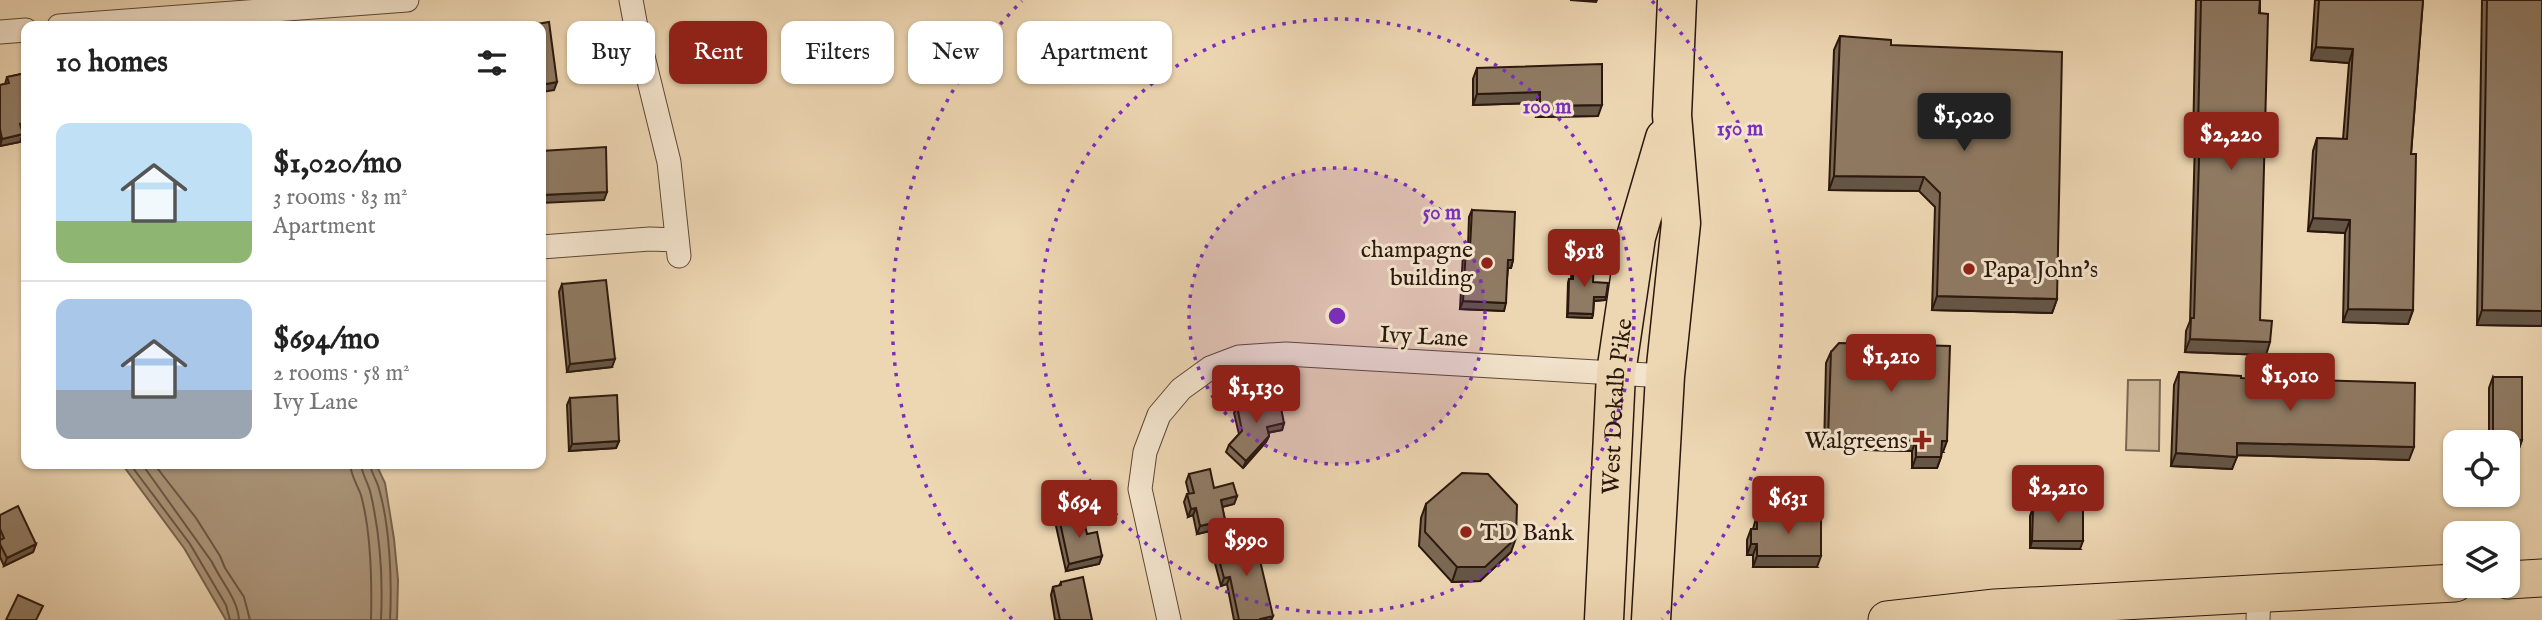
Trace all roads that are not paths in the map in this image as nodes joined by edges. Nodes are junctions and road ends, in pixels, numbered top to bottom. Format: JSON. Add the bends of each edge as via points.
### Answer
{"nodes":[{"id":1,"x":407,"y":0,"type":"edge"},
{"id":2,"x":631,"y":0,"type":"edge"},
{"id":3,"x":1677,"y":0,"type":"edge"},
{"id":4,"x":126,"y":21,"type":"edge"},
{"id":5,"x":21,"y":30,"type":"edge"},
{"id":6,"x":0,"y":32,"type":"edge"},
{"id":7,"x":1672,"y":116,"type":"junction"},
{"id":8,"x":546,"y":247,"type":"edge"},
{"id":9,"x":1616,"y":373,"type":"junction"},
{"id":10,"x":1665,"y":376,"type":"junction"},
{"id":11,"x":2542,"y":578,"type":"edge"},
{"id":12,"x":2520,"y":579,"type":"edge"},
{"id":13,"x":2443,"y":584,"type":"edge"},
{"id":14,"x":2258,"y":607,"type":"edge"},
{"id":15,"x":1169,"y":620,"type":"edge"},
{"id":16,"x":1604,"y":620,"type":"edge"},
{"id":17,"x":1651,"y":620,"type":"edge"},
{"id":18,"x":1887,"y":620,"type":"edge"}],
"edges":[{"from":1,"to":4,"type":"street"},
{"from":2,"to":8,"type":"street","via":[[670,162],[677,248],[650,239]]},
{"from":3,"to":7,"type":"highway","name":"West Dekalb Pike"},
{"from":5,"to":6,"type":"street"},
{"from":7,"to":9,"type":"highway","name":"West Dekalb Pike","via":[[1636,237]]},
{"from":7,"to":10,"type":"highway","name":"West Dekalb Pike","via":[[1681,223]]},
{"from":9,"to":10,"type":"street","name":"Ivy Lane"},
{"from":9,"to":15,"type":"street","name":"Ivy Lane","via":[[1286,354],[1239,357],[1210,368],[1159,415],[1145,452],[1140,489]]},
{"from":9,"to":16,"type":"highway","name":"West Dekalb Pike"},
{"from":10,"to":17,"type":"highway","name":"West Dekalb Pike"},
{"from":11,"to":12,"type":"main road"},
{"from":13,"to":14,"type":"main road"},
{"from":14,"to":18,"type":"main road","via":[[1995,608]]}]}
